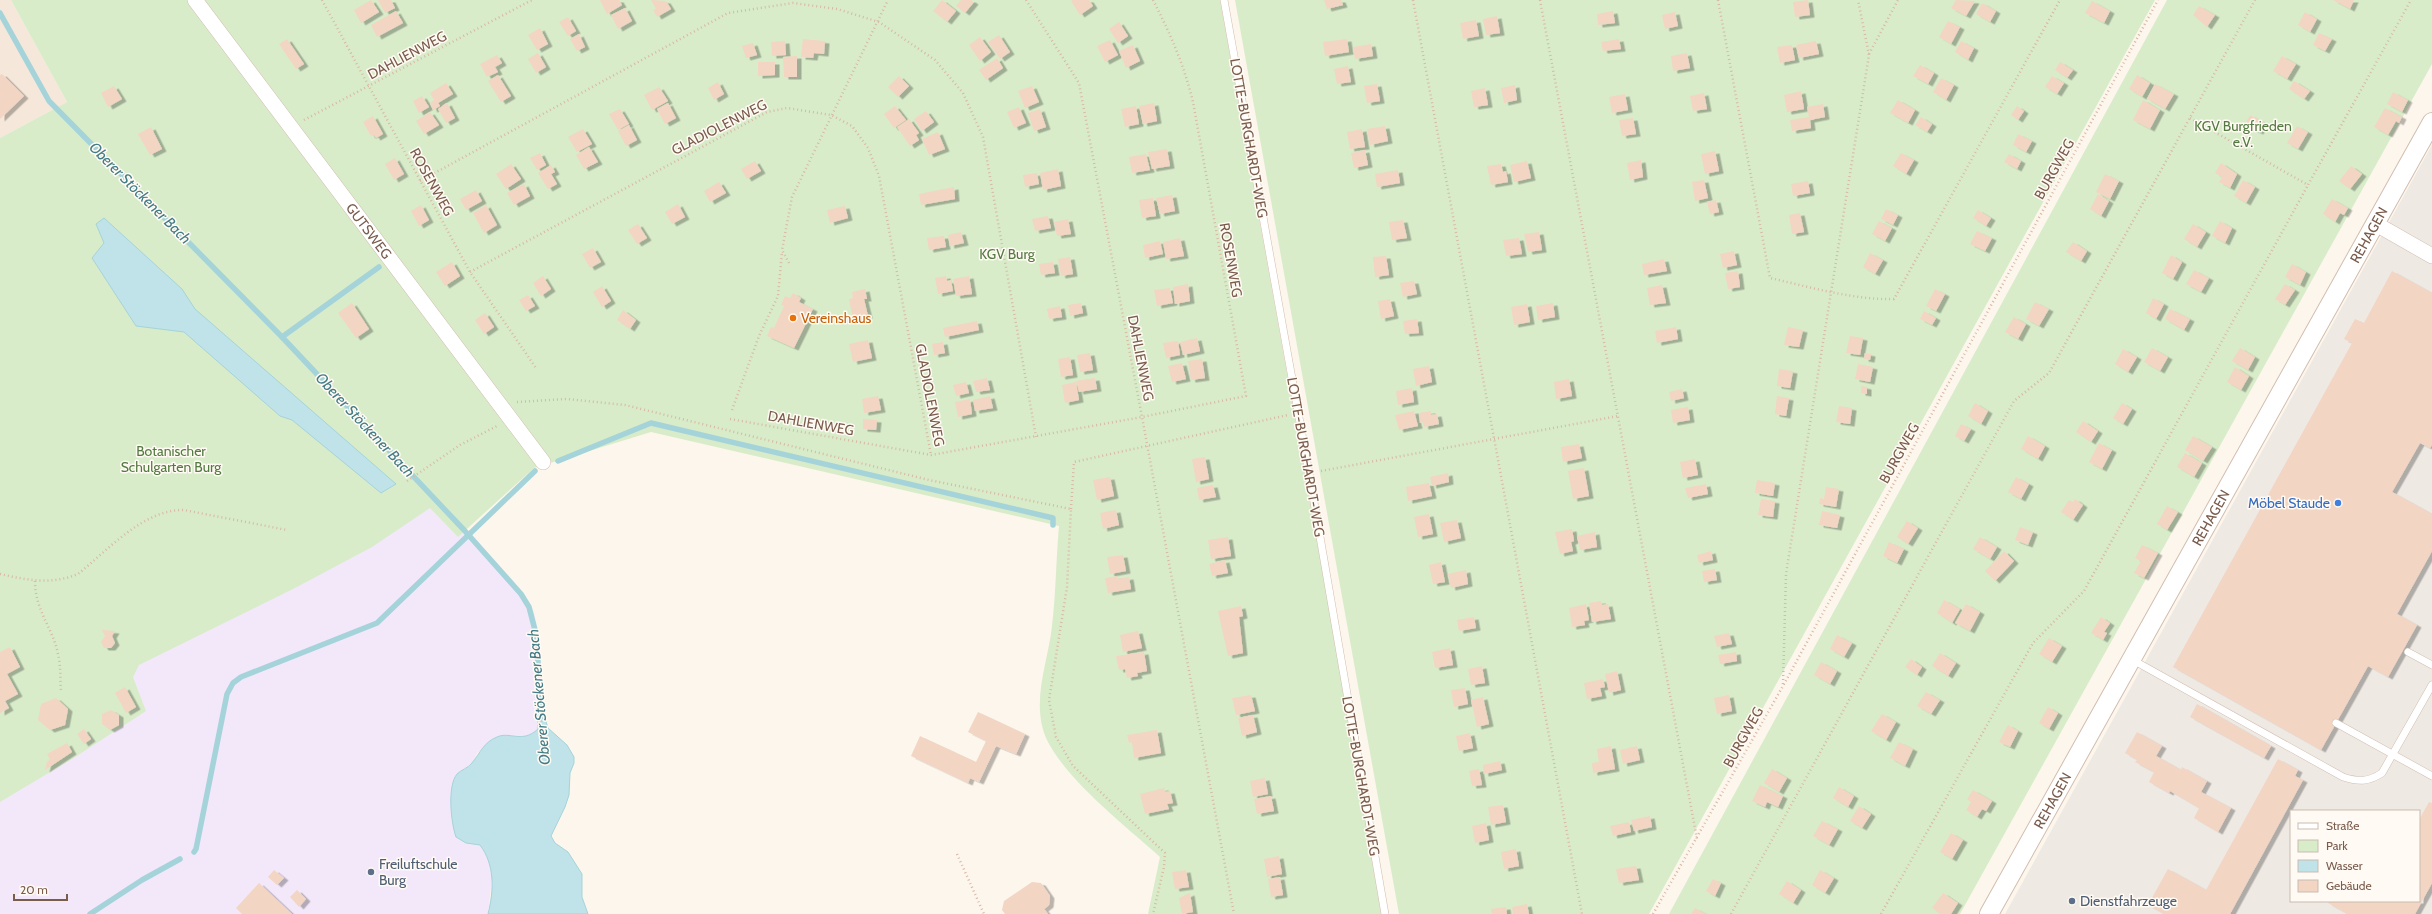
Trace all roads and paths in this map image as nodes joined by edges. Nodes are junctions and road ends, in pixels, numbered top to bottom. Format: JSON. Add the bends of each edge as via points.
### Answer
{"nodes":[{"id":1,"x":195,"y":0,"type":"edge"},
{"id":2,"x":322,"y":0,"type":"edge"},
{"id":3,"x":532,"y":0,"type":"edge"},
{"id":4,"x":888,"y":0,"type":"edge"},
{"id":5,"x":1026,"y":0,"type":"edge"},
{"id":6,"x":1153,"y":0,"type":"edge"},
{"id":7,"x":1224,"y":0,"type":"edge"},
{"id":8,"x":1413,"y":0,"type":"edge"},
{"id":9,"x":1540,"y":0,"type":"edge"},
{"id":10,"x":1718,"y":0,"type":"edge"},
{"id":11,"x":1858,"y":0,"type":"edge"},
{"id":12,"x":1898,"y":0,"type":"edge"},
{"id":13,"x":2060,"y":0,"type":"edge"},
{"id":14,"x":2158,"y":0,"type":"edge"},
{"id":15,"x":2255,"y":0,"type":"edge"},
{"id":16,"x":2411,"y":0,"type":"edge"},
{"id":17,"x":880,"y":22,"type":"junction"},
{"id":18,"x":1869,"y":55,"type":"junction"},
{"id":19,"x":368,"y":87,"type":"junction"},
{"id":20,"x":831,"y":115,"type":"junction"},
{"id":21,"x":2190,"y":118,"type":"junction"},
{"id":22,"x":2432,"y":122,"type":"edge"},
{"id":23,"x":293,"y":128,"type":"junction"},
{"id":24,"x":420,"y":181,"type":"junction"},
{"id":25,"x":2308,"y":184,"type":"junction"},
{"id":26,"x":2376,"y":224,"type":"junction"},
{"id":27,"x":782,"y":250,"type":"junction"},
{"id":28,"x":2432,"y":256,"type":"edge"},
{"id":29,"x":789,"y":263,"type":"dead end"},
{"id":30,"x":470,"y":272,"type":"junction"},
{"id":31,"x":1831,"y":292,"type":"junction"},
{"id":32,"x":536,"y":368,"type":"dead end"},
{"id":33,"x":499,"y":402,"type":"junction"},
{"id":34,"x":732,"y":410,"type":"dead end"},
{"id":35,"x":1298,"y":413,"type":"junction"},
{"id":36,"x":1618,"y":416,"type":"junction"},
{"id":37,"x":1142,"y":417,"type":"junction"},
{"id":38,"x":730,"y":419,"type":"dead end"},
{"id":39,"x":512,"y":420,"type":"junction"},
{"id":40,"x":1036,"y":437,"type":"junction"},
{"id":41,"x":1494,"y":439,"type":"junction"},
{"id":42,"x":1148,"y":447,"type":"junction"},
{"id":43,"x":931,"y":455,"type":"junction"},
{"id":44,"x":543,"y":462,"type":"dead end"},
{"id":45,"x":1309,"y":474,"type":"junction"},
{"id":46,"x":407,"y":481,"type":"dead end"},
{"id":47,"x":1071,"y":509,"type":"junction"},
{"id":48,"x":287,"y":530,"type":"dead end"},
{"id":49,"x":0,"y":574,"type":"edge"},
{"id":50,"x":35,"y":581,"type":"junction"},
{"id":51,"x":2408,"y":652,"type":"dead end"},
{"id":52,"x":2131,"y":658,"type":"junction"},
{"id":53,"x":2432,"y":666,"type":"edge"},
{"id":54,"x":2432,"y":685,"type":"edge"},
{"id":55,"x":1783,"y":686,"type":"junction"},
{"id":56,"x":61,"y":691,"type":"dead end"},
{"id":57,"x":2336,"y":723,"type":"dead end"},
{"id":58,"x":2393,"y":755,"type":"junction"},
{"id":59,"x":2432,"y":776,"type":"edge"},
{"id":60,"x":1697,"y":839,"type":"junction"},
{"id":61,"x":957,"y":854,"type":"dead end"},
{"id":62,"x":984,"y":914,"type":"edge"},
{"id":63,"x":1153,"y":914,"type":"edge"},
{"id":64,"x":1234,"y":914,"type":"edge"},
{"id":65,"x":1385,"y":914,"type":"edge"},
{"id":66,"x":1582,"y":914,"type":"edge"},
{"id":67,"x":1653,"y":914,"type":"edge"},
{"id":68,"x":1731,"y":914,"type":"edge"},
{"id":69,"x":1881,"y":914,"type":"edge"},
{"id":70,"x":1989,"y":914,"type":"edge"}],
"edges":[{"from":1,"to":23,"type":"street","name":"GUTSWEG"},
{"from":2,"to":19,"type":"path","name":"ROSENWEG"},
{"from":3,"to":19,"type":"path","name":"DAHLIENWEG"},
{"from":4,"to":17,"type":"path"},
{"from":5,"to":37,"type":"path","name":"DAHLIENWEG","via":[[1079,83]]},
{"from":6,"to":37,"type":"path","name":"ROSENWEG","via":[[1172,36],[1193,102],[1246,396]]},
{"from":7,"to":35,"type":"lane","name":"LOTTE-BURGHARDT-WEG"},
{"from":8,"to":41,"type":"path"},
{"from":9,"to":36,"type":"path"},
{"from":10,"to":31,"type":"path","via":[[1770,278]]},
{"from":11,"to":18,"type":"path"},
{"from":12,"to":18,"type":"path"},
{"from":13,"to":31,"type":"path","via":[[1894,299]]},
{"from":14,"to":55,"type":"path","name":"BURGWEG"},
{"from":15,"to":21,"type":"path"},
{"from":16,"to":25,"type":"path"},
{"from":17,"to":20,"type":"path"},
{"from":17,"to":24,"type":"path","via":[[837,9],[794,3],[728,13]]},
{"from":17,"to":40,"type":"path","via":[[935,60],[963,93],[983,137]]},
{"from":18,"to":31,"type":"path"},
{"from":19,"to":23,"type":"path","name":"DAHLIENWEG"},
{"from":19,"to":24,"type":"path","name":"ROSENWEG"},
{"from":20,"to":27,"type":"path","via":[[792,197]]},
{"from":20,"to":30,"type":"path","name":"GLADIOLENWEG","via":[[787,108],[766,112]]},
{"from":20,"to":43,"type":"path","name":"GLADIOLENWEG","via":[[852,126],[868,148],[879,176]]},
{"from":21,"to":25,"type":"path"},
{"from":21,"to":68,"type":"path","via":[[2049,373],[2014,401]]},
{"from":22,"to":26,"type":"street","name":"REHAGEN"},
{"from":23,"to":33,"type":"street","name":"GUTSWEG"},
{"from":24,"to":30,"type":"path","name":"ROSENWEG"},
{"from":25,"to":69,"type":"path","via":[[2084,591],[2033,643]]},
{"from":26,"to":28,"type":"street"},
{"from":26,"to":52,"type":"street","name":"REHAGEN"},
{"from":27,"to":29,"type":"path"},
{"from":27,"to":34,"type":"path","via":[[778,296],[759,336]]},
{"from":30,"to":32,"type":"path","name":"ROSENWEG"},
{"from":31,"to":55,"type":"path","via":[[1786,574]]},
{"from":33,"to":39,"type":"street","name":"GUTSWEG"},
{"from":33,"to":47,"type":"path","via":[[567,399],[625,406],[929,480]]},
{"from":35,"to":42,"type":"path"},
{"from":35,"to":45,"type":"lane","name":"LOTTE-BURGHARDT-WEG"},
{"from":36,"to":41,"type":"path"},
{"from":36,"to":60,"type":"path"},
{"from":37,"to":40,"type":"path","name":"DAHLIENWEG"},
{"from":37,"to":42,"type":"path"},
{"from":38,"to":43,"type":"path","name":"DAHLIENWEG"},
{"from":39,"to":44,"type":"street","name":"GUTSWEG"},
{"from":39,"to":46,"type":"path","via":[[488,429]]},
{"from":40,"to":43,"type":"path","name":"DAHLIENWEG"},
{"from":41,"to":45,"type":"path"},
{"from":41,"to":66,"type":"path"},
{"from":42,"to":47,"type":"path","via":[[1074,462]]},
{"from":42,"to":64,"type":"path"},
{"from":45,"to":65,"type":"lane","name":"LOTTE-BURGHARDT-WEG"},
{"from":47,"to":63,"type":"path","via":[[1067,587],[1049,700],[1056,737],[1073,766],[1165,853]]},
{"from":48,"to":50,"type":"path","via":[[173,510],[147,518],[78,574],[65,580]]},
{"from":49,"to":50,"type":"path"},
{"from":50,"to":56,"type":"path","via":[[35,592],[42,617],[58,654]]},
{"from":51,"to":53,"type":"lane"},
{"from":52,"to":58,"type":"lane","via":[[2343,777],[2358,782],[2372,780],[2382,773]]},
{"from":52,"to":70,"type":"street","name":"REHAGEN"},
{"from":54,"to":58,"type":"lane"},
{"from":55,"to":60,"type":"path","name":"BURGWEG"},
{"from":57,"to":58,"type":"lane"},
{"from":58,"to":59,"type":"lane"},
{"from":60,"to":67,"type":"path","name":"BURGWEG"},
{"from":61,"to":62,"type":"path"}]}
